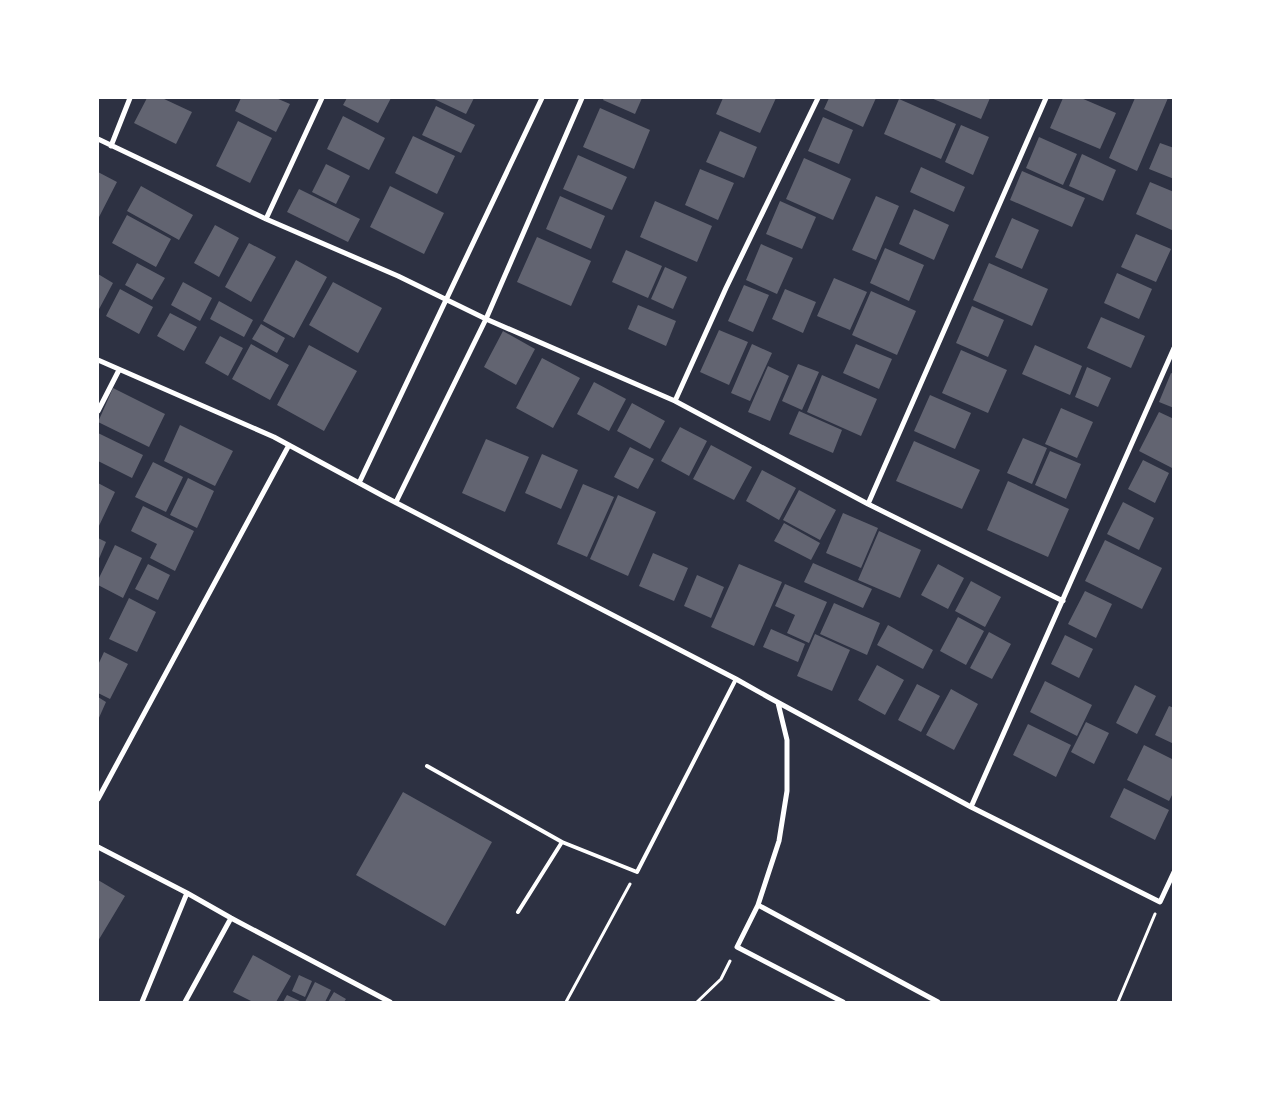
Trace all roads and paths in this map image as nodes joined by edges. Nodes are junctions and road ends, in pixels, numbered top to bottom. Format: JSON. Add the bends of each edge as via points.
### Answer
{"nodes":[{"id":1,"x":130,"y":98,"type":"edge"},
{"id":2,"x":322,"y":98,"type":"edge"},
{"id":3,"x":542,"y":98,"type":"edge"},
{"id":4,"x":582,"y":98,"type":"edge"},
{"id":5,"x":818,"y":98,"type":"edge"},
{"id":6,"x":1046,"y":98,"type":"edge"},
{"id":7,"x":98,"y":139,"type":"edge"},
{"id":8,"x":111,"y":146,"type":"junction"},
{"id":9,"x":266,"y":219,"type":"junction"},
{"id":10,"x":446,"y":300,"type":"junction"},
{"id":11,"x":486,"y":319,"type":"junction"},
{"id":12,"x":1174,"y":348,"type":"edge"},
{"id":13,"x":98,"y":360,"type":"edge"},
{"id":14,"x":119,"y":370,"type":"junction"},
{"id":15,"x":675,"y":401,"type":"junction"},
{"id":16,"x":98,"y":411,"type":"edge"},
{"id":17,"x":289,"y":445,"type":"junction"},
{"id":18,"x":359,"y":483,"type":"junction"},
{"id":19,"x":396,"y":502,"type":"junction"},
{"id":20,"x":868,"y":504,"type":"junction"},
{"id":21,"x":1063,"y":601,"type":"junction"},
{"id":22,"x":736,"y":679,"type":"junction"},
{"id":23,"x":778,"y":702,"type":"junction"},
{"id":24,"x":427,"y":766,"type":"dead end"},
{"id":25,"x":98,"y":799,"type":"edge"},
{"id":26,"x":971,"y":807,"type":"junction"},
{"id":27,"x":562,"y":842,"type":"junction"},
{"id":28,"x":98,"y":847,"type":"edge"},
{"id":29,"x":637,"y":872,"type":"junction"},
{"id":30,"x":1174,"y":872,"type":"edge"},
{"id":31,"x":187,"y":893,"type":"junction"},
{"id":32,"x":1160,"y":902,"type":"junction"},
{"id":33,"x":758,"y":906,"type":"junction"},
{"id":34,"x":518,"y":912,"type":"dead end"},
{"id":35,"x":231,"y":918,"type":"junction"},
{"id":36,"x":738,"y":947,"type":"junction"},
{"id":37,"x":142,"y":1002,"type":"edge"},
{"id":38,"x":185,"y":1002,"type":"edge"},
{"id":39,"x":390,"y":1002,"type":"edge"},
{"id":40,"x":566,"y":1002,"type":"edge"},
{"id":41,"x":697,"y":1002,"type":"edge"},
{"id":42,"x":843,"y":1002,"type":"edge"},
{"id":43,"x":938,"y":1002,"type":"edge"},
{"id":44,"x":1118,"y":1002,"type":"edge"}],
"edges":[{"from":1,"to":8,"type":"street"},
{"from":2,"to":9,"type":"street"},
{"from":3,"to":10,"type":"street"},
{"from":4,"to":11,"type":"street"},
{"from":5,"to":15,"type":"street"},
{"from":6,"to":20,"type":"street"},
{"from":7,"to":8,"type":"street"},
{"from":8,"to":9,"type":"street"},
{"from":9,"to":10,"type":"street"},
{"from":10,"to":11,"type":"street"},
{"from":10,"to":18,"type":"street"},
{"from":11,"to":15,"type":"street"},
{"from":11,"to":19,"type":"street"},
{"from":12,"to":21,"type":"street"},
{"from":13,"to":14,"type":"street"},
{"from":14,"to":16,"type":"street"},
{"from":14,"to":17,"type":"street"},
{"from":15,"to":20,"type":"street"},
{"from":17,"to":18,"type":"street"},
{"from":17,"to":25,"type":"street"},
{"from":18,"to":19,"type":"street"},
{"from":19,"to":22,"type":"street"},
{"from":20,"to":21,"type":"street"},
{"from":21,"to":26,"type":"street"},
{"from":22,"to":23,"type":"street"},
{"from":22,"to":29,"type":"lane"},
{"from":23,"to":26,"type":"street"},
{"from":23,"to":33,"type":"street","via":[[787,740],[787,791],[779,840]]},
{"from":24,"to":27,"type":"lane"},
{"from":26,"to":32,"type":"street"},
{"from":27,"to":29,"type":"lane"},
{"from":27,"to":34,"type":"lane"},
{"from":28,"to":31,"type":"street"},
{"from":29,"to":40,"type":"path"},
{"from":30,"to":32,"type":"street"},
{"from":31,"to":35,"type":"street"},
{"from":31,"to":37,"type":"street"},
{"from":32,"to":44,"type":"path"},
{"from":33,"to":36,"type":"street"},
{"from":33,"to":43,"type":"street"},
{"from":35,"to":38,"type":"street"},
{"from":35,"to":39,"type":"street"},
{"from":36,"to":41,"type":"path","via":[[721,979]]},
{"from":36,"to":42,"type":"street"}]}
